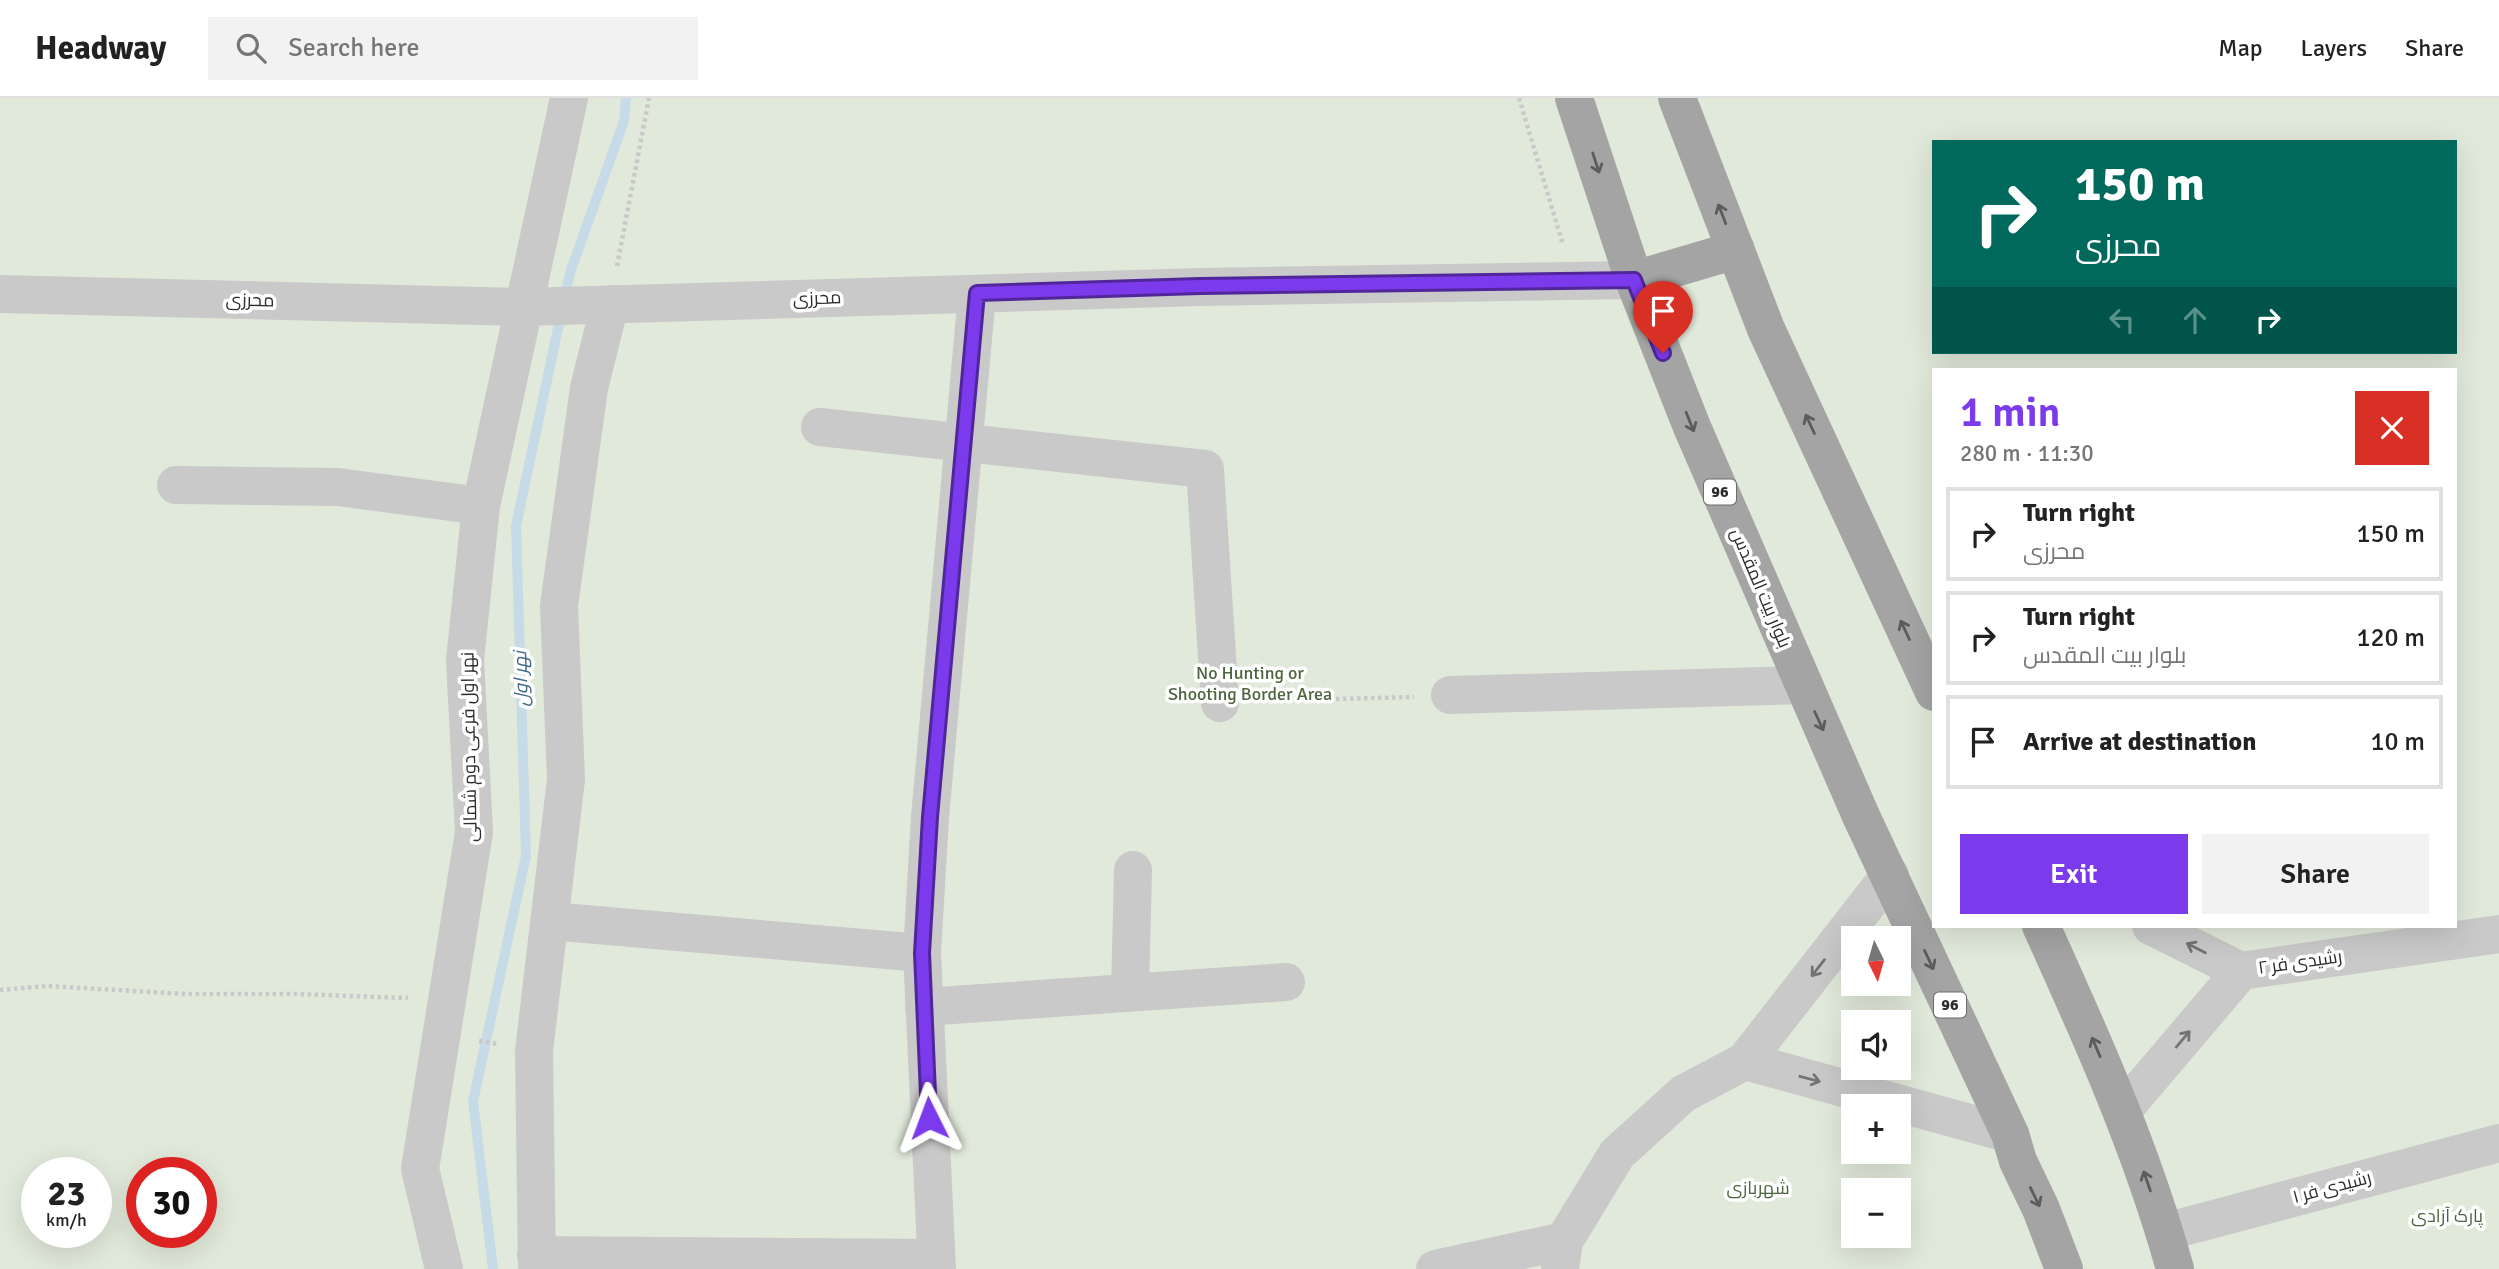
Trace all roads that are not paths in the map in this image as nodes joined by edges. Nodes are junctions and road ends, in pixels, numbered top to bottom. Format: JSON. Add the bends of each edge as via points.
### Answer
{"nodes":[{"id":1,"x":569,"y":98,"type":"edge"},
{"id":2,"x":1574,"y":98,"type":"edge"},
{"id":3,"x":1677,"y":98,"type":"edge"},
{"id":4,"x":1736,"y":250,"type":"junction"},
{"id":5,"x":1634,"y":280,"type":"junction"},
{"id":6,"x":977,"y":293,"type":"junction"},
{"id":7,"x":0,"y":294,"type":"edge"},
{"id":8,"x":598,"y":304,"type":"junction"},
{"id":9,"x":533,"y":306,"type":"junction"},
{"id":10,"x":820,"y":427,"type":"dead end"},
{"id":11,"x":964,"y":442,"type":"junction"},
{"id":12,"x":176,"y":485,"type":"dead end"},
{"id":13,"x":481,"y":506,"type":"junction"},
{"id":14,"x":1802,"y":685,"type":"junction"},
{"id":15,"x":1932,"y":688,"type":"edge"},
{"id":16,"x":1450,"y":695,"type":"road end"},
{"id":17,"x":1220,"y":703,"type":"road end"},
{"id":18,"x":1133,"y":870,"type":"dead end"},
{"id":19,"x":1890,"y":876,"type":"junction"},
{"id":20,"x":550,"y":921,"type":"junction"},
{"id":21,"x":2042,"y":928,"type":"edge"},
{"id":22,"x":2155,"y":928,"type":"edge"},
{"id":23,"x":2499,"y":934,"type":"edge"},
{"id":24,"x":922,"y":953,"type":"junction"},
{"id":25,"x":2241,"y":971,"type":"junction"},
{"id":26,"x":1286,"y":982,"type":"dead end"},
{"id":27,"x":1130,"y":992,"type":"junction"},
{"id":28,"x":924,"y":1007,"type":"junction"},
{"id":29,"x":1745,"y":1060,"type":"junction"},
{"id":30,"x":2123,"y":1110,"type":"junction"},
{"id":31,"x":2010,"y":1134,"type":"junction"},
{"id":32,"x":2481,"y":1148,"type":"edge"},
{"id":33,"x":2499,"y":1172,"type":"edge"},
{"id":34,"x":2165,"y":1232,"type":"junction"},
{"id":35,"x":1562,"y":1255,"type":"edge"},
{"id":36,"x":536,"y":1262,"type":"edge"},
{"id":37,"x":937,"y":1263,"type":"edge"},
{"id":38,"x":444,"y":1269,"type":"edge"},
{"id":39,"x":1435,"y":1269,"type":"edge"},
{"id":40,"x":2064,"y":1269,"type":"edge"},
{"id":41,"x":2175,"y":1269,"type":"edge"}],
"edges":[{"from":1,"to":9,"type":"street","name":"نهر اول فرعی دوم شمالی"},
{"from":2,"to":5,"type":"main road","name":"بلوار بیت المقدس","number":"96","one_way":true},
{"from":4,"to":3,"type":"main road","one_way":true},
{"from":4,"to":5,"type":"main road"},
{"from":15,"to":4,"type":"main road","one_way":true,"via":[[1766,329]]},
{"from":5,"to":6,"type":"street","name":"محرزی"},
{"from":5,"to":14,"type":"main road","name":"بلوار بیت المقدس","number":"96","one_way":true},
{"from":6,"to":8,"type":"street","name":"محرزی"},
{"from":6,"to":11,"type":"street"},
{"from":7,"to":9,"type":"street","name":"محرزی"},
{"from":8,"to":9,"type":"street","name":"محرزی"},
{"from":8,"to":20,"type":"street","via":[[559,606],[566,779]]},
{"from":9,"to":13,"type":"street","name":"نهر اول فرعی دوم شمالی"},
{"from":10,"to":11,"type":"street"},
{"from":11,"to":17,"type":"street","via":[[1205,469]]},
{"from":11,"to":24,"type":"street"},
{"from":12,"to":13,"type":"street","via":[[338,487]]},
{"from":13,"to":38,"type":"street","name":"نهر اول فرعی دوم شمالی","via":[[465,660],[474,832],[420,1169]]},
{"from":14,"to":16,"type":"street"},
{"from":14,"to":19,"type":"main road","name":"بلوار بیت المقدس","number":"96","one_way":true},
{"from":18,"to":27,"type":"street"},
{"from":19,"to":29,"type":"street","one_way":true},
{"from":19,"to":31,"type":"main road","number":"96","one_way":true},
{"from":20,"to":24,"type":"street"},
{"from":20,"to":36,"type":"street","via":[[534,1051]]},
{"from":30,"to":21,"type":"main road","one_way":true},
{"from":25,"to":22,"type":"street","one_way":true},
{"from":23,"to":25,"type":"street","name":"رشیدی فر ۲"},
{"from":24,"to":28,"type":"street"},
{"from":30,"to":25,"type":"street","name":"رشیدی فر ۲","one_way":true},
{"from":26,"to":27,"type":"street"},
{"from":27,"to":28,"type":"street"},
{"from":28,"to":37,"type":"street"},
{"from":29,"to":31,"type":"street","one_way":true},
{"from":29,"to":35,"type":"street","via":[[1683,1094],[1617,1154]]},
{"from":34,"to":30,"type":"main road","one_way":true},
{"from":31,"to":40,"type":"main road","number":"96","one_way":true},
{"from":32,"to":33,"type":"street"},
{"from":32,"to":34,"type":"street","name":"رشیدی فر ۱"},
{"from":34,"to":41,"type":"main road"},
{"from":35,"to":39,"type":"street"},
{"from":36,"to":37,"type":"street"}]}
